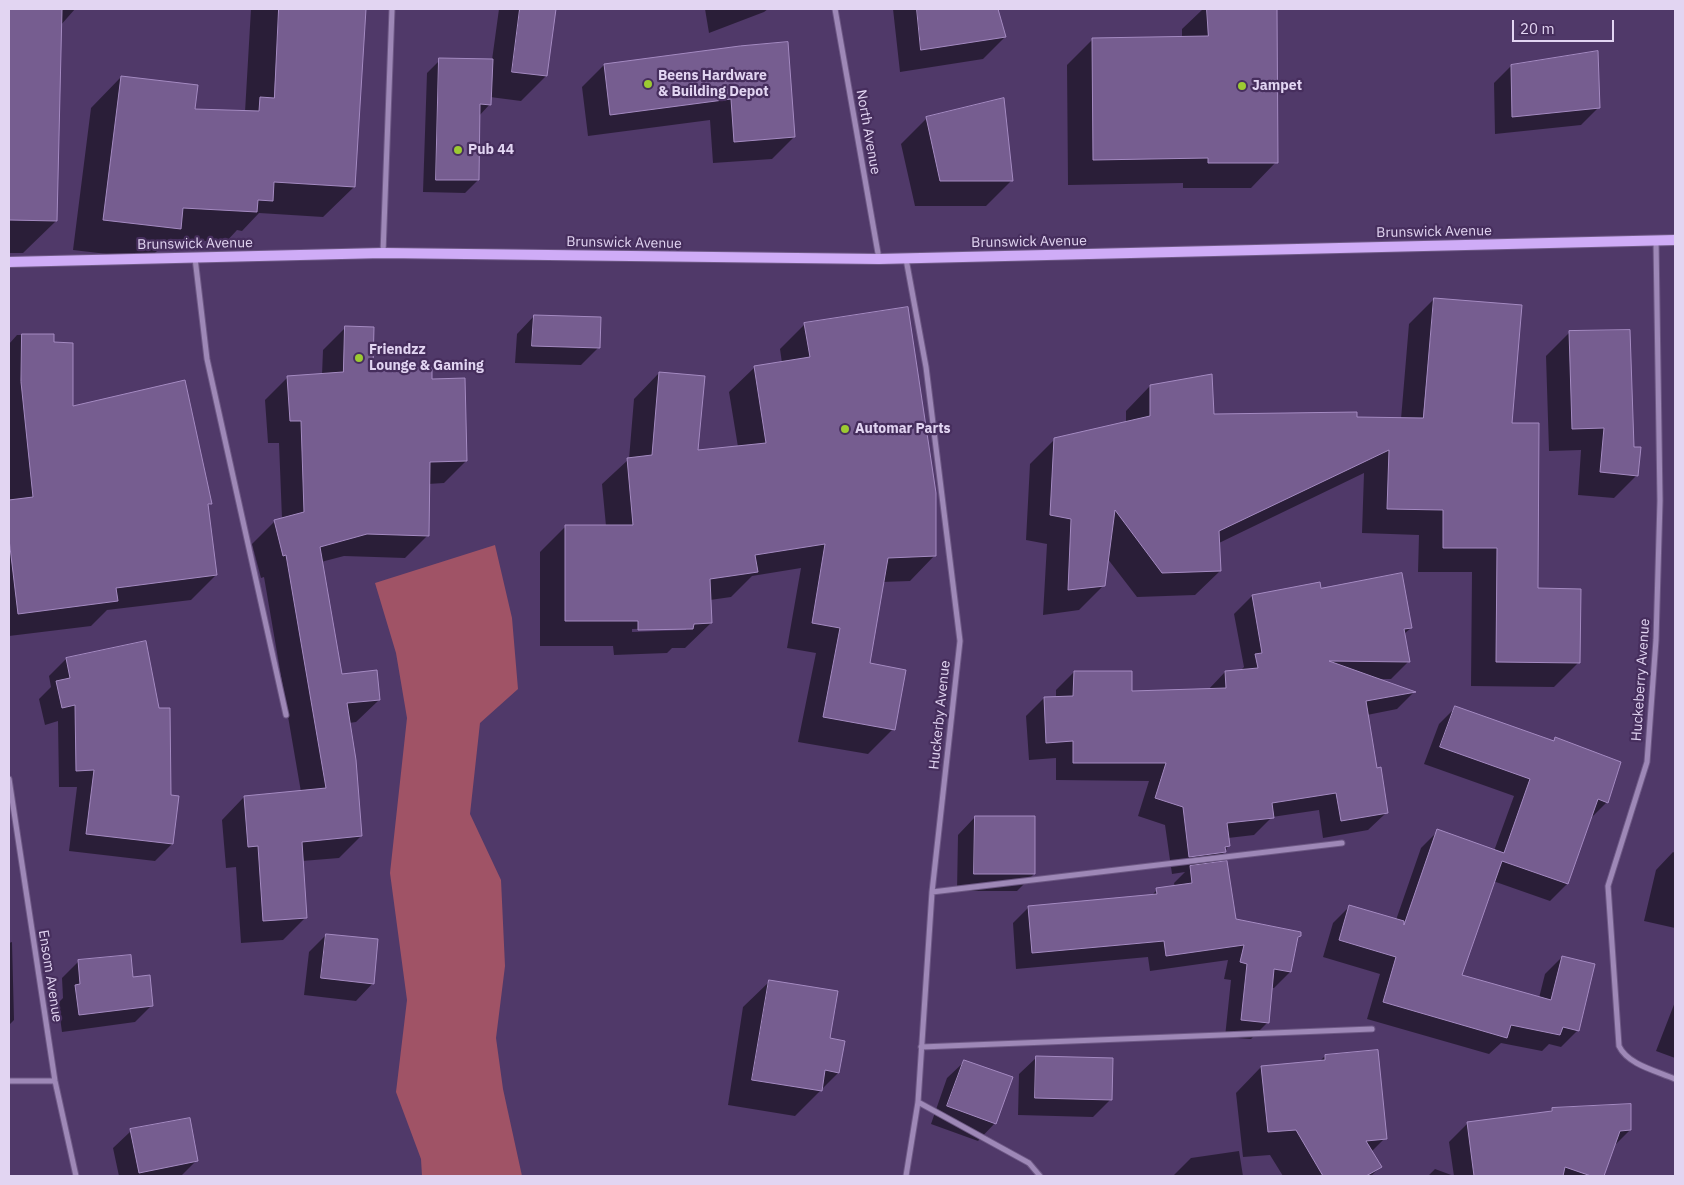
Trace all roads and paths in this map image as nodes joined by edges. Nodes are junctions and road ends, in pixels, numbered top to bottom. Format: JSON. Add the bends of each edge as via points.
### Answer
{"nodes":[{"id":1,"x":392,"y":9,"type":"edge"},
{"id":2,"x":835,"y":9,"type":"edge"},
{"id":3,"x":1675,"y":240,"type":"edge"},
{"id":4,"x":1656,"y":241,"type":"junction"},
{"id":5,"x":383,"y":253,"type":"junction"},
{"id":6,"x":195,"y":258,"type":"junction"},
{"id":7,"x":906,"y":258,"type":"junction"},
{"id":8,"x":878,"y":259,"type":"junction"},
{"id":9,"x":9,"y":262,"type":"edge"},
{"id":10,"x":286,"y":715,"type":"dead end"},
{"id":11,"x":9,"y":779,"type":"edge"},
{"id":12,"x":1342,"y":842,"type":"dead end"},
{"id":13,"x":932,"y":892,"type":"junction"},
{"id":14,"x":1372,"y":1029,"type":"dead end"},
{"id":15,"x":921,"y":1047,"type":"junction"},
{"id":16,"x":1675,"y":1079,"type":"edge"},
{"id":17,"x":55,"y":1081,"type":"junction"},
{"id":18,"x":9,"y":1082,"type":"edge"},
{"id":19,"x":918,"y":1102,"type":"junction"},
{"id":20,"x":76,"y":1176,"type":"edge"},
{"id":21,"x":906,"y":1176,"type":"edge"},
{"id":22,"x":1040,"y":1176,"type":"edge"}],
"edges":[{"from":1,"to":5,"type":"street"},
{"from":2,"to":8,"type":"street","name":"North Avenue"},
{"from":3,"to":4,"type":"main road","name":"Brunswick Avenue"},
{"from":4,"to":7,"type":"main road","name":"Brunswick Avenue"},
{"from":4,"to":16,"type":"street","name":"Huckeberry Avenue","via":[[1660,501],[1648,762],[1608,886],[1619,1046],[1623,1055],[1631,1060]]},
{"from":5,"to":6,"type":"main road","name":"Brunswick Avenue"},
{"from":5,"to":8,"type":"main road","name":"Brunswick Avenue"},
{"from":6,"to":9,"type":"main road","name":"Brunswick Avenue"},
{"from":6,"to":10,"type":"street","via":[[206,359]]},
{"from":7,"to":8,"type":"main road","name":"Brunswick Avenue"},
{"from":7,"to":13,"type":"street","name":"Huckerby Avenue","via":[[926,367],[960,641]]},
{"from":11,"to":17,"type":"street","name":"Ensom Avenue"},
{"from":12,"to":13,"type":"street"},
{"from":13,"to":15,"type":"street","name":"Huckerby Avenue"},
{"from":14,"to":15,"type":"street"},
{"from":15,"to":19,"type":"street","name":"Huckerby Avenue"},
{"from":17,"to":18,"type":"street"},
{"from":17,"to":20,"type":"street","name":"Ensom Avenue"},
{"from":19,"to":21,"type":"street","name":"Huckerby Avenue"},
{"from":19,"to":22,"type":"street","via":[[1029,1163]]}]}
